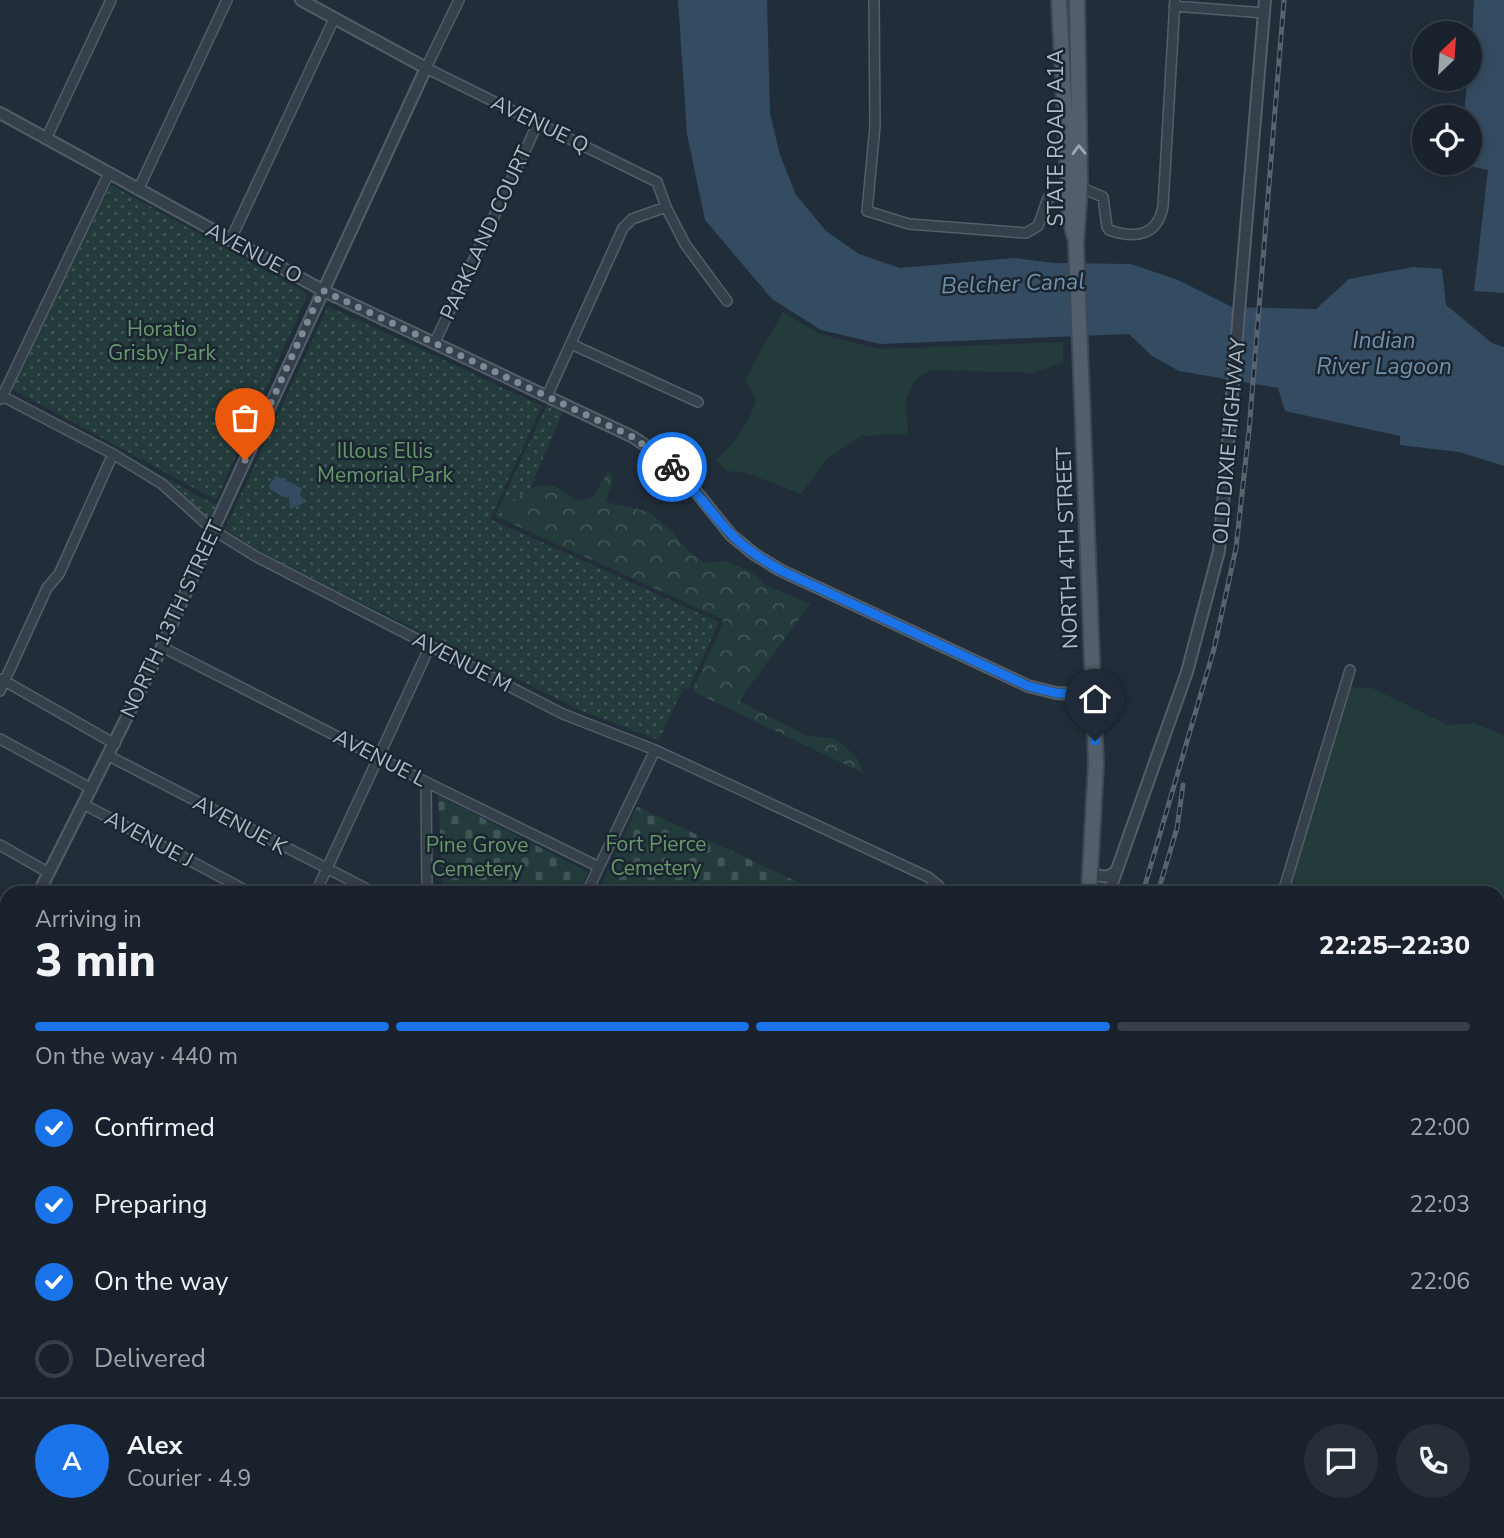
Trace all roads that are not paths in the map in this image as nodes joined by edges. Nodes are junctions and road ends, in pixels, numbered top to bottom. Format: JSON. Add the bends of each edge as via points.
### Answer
{"nodes":[{"id":1,"x":111,"y":0,"type":"edge"},
{"id":2,"x":228,"y":0,"type":"edge"},
{"id":3,"x":301,"y":0,"type":"edge"},
{"id":4,"x":459,"y":0,"type":"edge"},
{"id":5,"x":874,"y":0,"type":"edge"},
{"id":6,"x":1059,"y":0,"type":"edge"},
{"id":7,"x":1077,"y":0,"type":"edge"},
{"id":8,"x":1265,"y":0,"type":"edge"},
{"id":9,"x":1175,"y":3,"type":"edge"},
{"id":10,"x":1265,"y":13,"type":"junction"},
{"id":11,"x":334,"y":19,"type":"junction"},
{"id":12,"x":425,"y":68,"type":"junction"},
{"id":13,"x":0,"y":113,"type":"edge"},
{"id":14,"x":538,"y":122,"type":"junction"},
{"id":15,"x":46,"y":139,"type":"junction"},
{"id":16,"x":109,"y":173,"type":"junction"},
{"id":17,"x":1074,"y":189,"type":"junction"},
{"id":18,"x":138,"y":190,"type":"junction"},
{"id":19,"x":666,"y":207,"type":"junction"},
{"id":20,"x":230,"y":241,"type":"junction"},
{"id":21,"x":1076,"y":243,"type":"joint"},
{"id":22,"x":322,"y":290,"type":"junction"},
{"id":23,"x":727,"y":301,"type":"dead end"},
{"id":24,"x":434,"y":344,"type":"junction"},
{"id":25,"x":571,"y":344,"type":"junction"},
{"id":26,"x":547,"y":396,"type":"junction"},
{"id":27,"x":1,"y":397,"type":"edge"},
{"id":28,"x":698,"y":402,"type":"dead end"},
{"id":29,"x":113,"y":454,"type":"junction"},
{"id":30,"x":213,"y":530,"type":"junction"},
{"id":31,"x":430,"y":646,"type":"junction"},
{"id":32,"x":162,"y":647,"type":"junction"},
{"id":33,"x":1350,"y":670,"type":"dead end"},
{"id":34,"x":2,"y":680,"type":"edge"},
{"id":35,"x":0,"y":691,"type":"edge"},
{"id":36,"x":1094,"y":695,"type":"junction"},
{"id":37,"x":0,"y":739,"type":"edge"},
{"id":38,"x":115,"y":744,"type":"junction"},
{"id":39,"x":655,"y":750,"type":"junction"},
{"id":40,"x":109,"y":756,"type":"junction"},
{"id":41,"x":378,"y":757,"type":"junction"},
{"id":42,"x":426,"y":782,"type":"junction"},
{"id":43,"x":92,"y":789,"type":"junction"},
{"id":44,"x":85,"y":804,"type":"junction"},
{"id":45,"x":0,"y":845,"type":"edge"},
{"id":46,"x":599,"y":867,"type":"junction"},
{"id":47,"x":1118,"y":868,"type":"junction"},
{"id":48,"x":327,"y":870,"type":"junction"},
{"id":49,"x":49,"y":873,"type":"junction"},
{"id":50,"x":1090,"y":873,"type":"junction"},
{"id":51,"x":42,"y":886,"type":"edge"},
{"id":52,"x":238,"y":886,"type":"edge"},
{"id":53,"x":319,"y":886,"type":"edge"},
{"id":54,"x":360,"y":886,"type":"edge"},
{"id":55,"x":427,"y":886,"type":"edge"},
{"id":56,"x":590,"y":886,"type":"edge"},
{"id":57,"x":939,"y":886,"type":"edge"},
{"id":58,"x":1089,"y":886,"type":"edge"},
{"id":59,"x":1111,"y":886,"type":"edge"},
{"id":60,"x":1285,"y":886,"type":"edge"}],
"edges":[{"from":1,"to":15,"type":"street"},
{"from":2,"to":18,"type":"street"},
{"from":3,"to":11,"type":"street","name":"AVENUE Q"},
{"from":4,"to":12,"type":"street","name":"NORTH 13TH STREET"},
{"from":5,"to":17,"type":"street","via":[[875,126],[867,211],[909,224],[1026,233],[1038,226],[1048,198]]},
{"from":6,"to":17,"type":"main road","name":"STATE ROAD A1A"},
{"from":17,"to":7,"type":"main road","name":"STATE ROAD A1A","one_way":true},
{"from":8,"to":10,"type":"street","name":"OLD DIXIE HIGHWAY"},
{"from":9,"to":10,"type":"street"},
{"from":9,"to":17,"type":"street","via":[[1163,206],[1157,225],[1142,234],[1110,230],[1103,197]]},
{"from":10,"to":47,"type":"street","name":"OLD DIXIE HIGHWAY","via":[[1216,564],[1187,672]]},
{"from":11,"to":12,"type":"street","name":"AVENUE Q"},
{"from":11,"to":20,"type":"street"},
{"from":12,"to":14,"type":"street","name":"AVENUE Q"},
{"from":12,"to":22,"type":"street","name":"NORTH 13TH STREET"},
{"from":13,"to":15,"type":"street","name":"AVENUE O"},
{"from":14,"to":19,"type":"street","name":"AVENUE Q","via":[[651,177],[661,188]]},
{"from":14,"to":24,"type":"street","name":"PARKLAND COURT"},
{"from":15,"to":16,"type":"street","name":"AVENUE O"},
{"from":16,"to":18,"type":"street","name":"AVENUE O"},
{"from":16,"to":27,"type":"street"},
{"from":17,"to":21,"type":"main road","name":"STATE ROAD A1A"},
{"from":18,"to":20,"type":"street","name":"AVENUE O"},
{"from":19,"to":23,"type":"street","name":"AVENUE Q","via":[[685,244]]},
{"from":19,"to":25,"type":"street","via":[[632,219],[623,228]]},
{"from":20,"to":22,"type":"street","name":"AVENUE O"},
{"from":21,"to":36,"type":"main road","name":"NORTH 4TH STREET"},
{"from":22,"to":24,"type":"street","name":"AVENUE O"},
{"from":22,"to":30,"type":"street","name":"NORTH 13TH STREET"},
{"from":24,"to":26,"type":"street","name":"AVENUE O"},
{"from":25,"to":26,"type":"street"},
{"from":25,"to":28,"type":"street"},
{"from":26,"to":36,"type":"street","name":"AVENUE O","via":[[633,437],[661,456],[731,535],[780,570],[1028,686]]},
{"from":27,"to":29,"type":"street","name":"AVENUE M"},
{"from":29,"to":30,"type":"street","name":"AVENUE M","via":[[162,484]]},
{"from":29,"to":34,"type":"street","via":[[59,574],[47,588]]},
{"from":30,"to":31,"type":"street","name":"AVENUE M"},
{"from":30,"to":32,"type":"street","name":"NORTH 13TH STREET"},
{"from":31,"to":39,"type":"street","name":"AVENUE M","via":[[566,715]]},
{"from":31,"to":41,"type":"street"},
{"from":32,"to":38,"type":"street","name":"NORTH 13TH STREET"},
{"from":32,"to":41,"type":"street","name":"AVENUE L"},
{"from":33,"to":60,"type":"street"},
{"from":34,"to":35,"type":"street"},
{"from":34,"to":38,"type":"street"},
{"from":36,"to":50,"type":"main road","name":"NORTH 4TH STREET","via":[[1096,764]]},
{"from":37,"to":43,"type":"street","name":"AVENUE J"},
{"from":38,"to":40,"type":"street","name":"NORTH 13TH STREET"},
{"from":39,"to":46,"type":"street"},
{"from":39,"to":57,"type":"street","name":"AVENUE M"},
{"from":40,"to":43,"type":"street","name":"NORTH 13TH STREET"},
{"from":40,"to":48,"type":"street","name":"AVENUE K"},
{"from":41,"to":42,"type":"street","name":"AVENUE L"},
{"from":41,"to":48,"type":"street"},
{"from":42,"to":46,"type":"street","name":"AVENUE L"},
{"from":42,"to":55,"type":"street"},
{"from":43,"to":44,"type":"street","name":"NORTH 13TH STREET"},
{"from":44,"to":49,"type":"street","name":"NORTH 13TH STREET"},
{"from":44,"to":52,"type":"street","name":"AVENUE J"},
{"from":45,"to":49,"type":"street"},
{"from":46,"to":56,"type":"street"},
{"from":47,"to":50,"type":"street","via":[[1109,877]]},
{"from":47,"to":59,"type":"street","name":"OLD DIXIE HIGHWAY"},
{"from":48,"to":53,"type":"street"},
{"from":48,"to":54,"type":"street","name":"AVENUE K"},
{"from":49,"to":51,"type":"street","name":"NORTH 13TH STREET"},
{"from":50,"to":58,"type":"main road","name":"NORTH 4TH STREET"}]}
